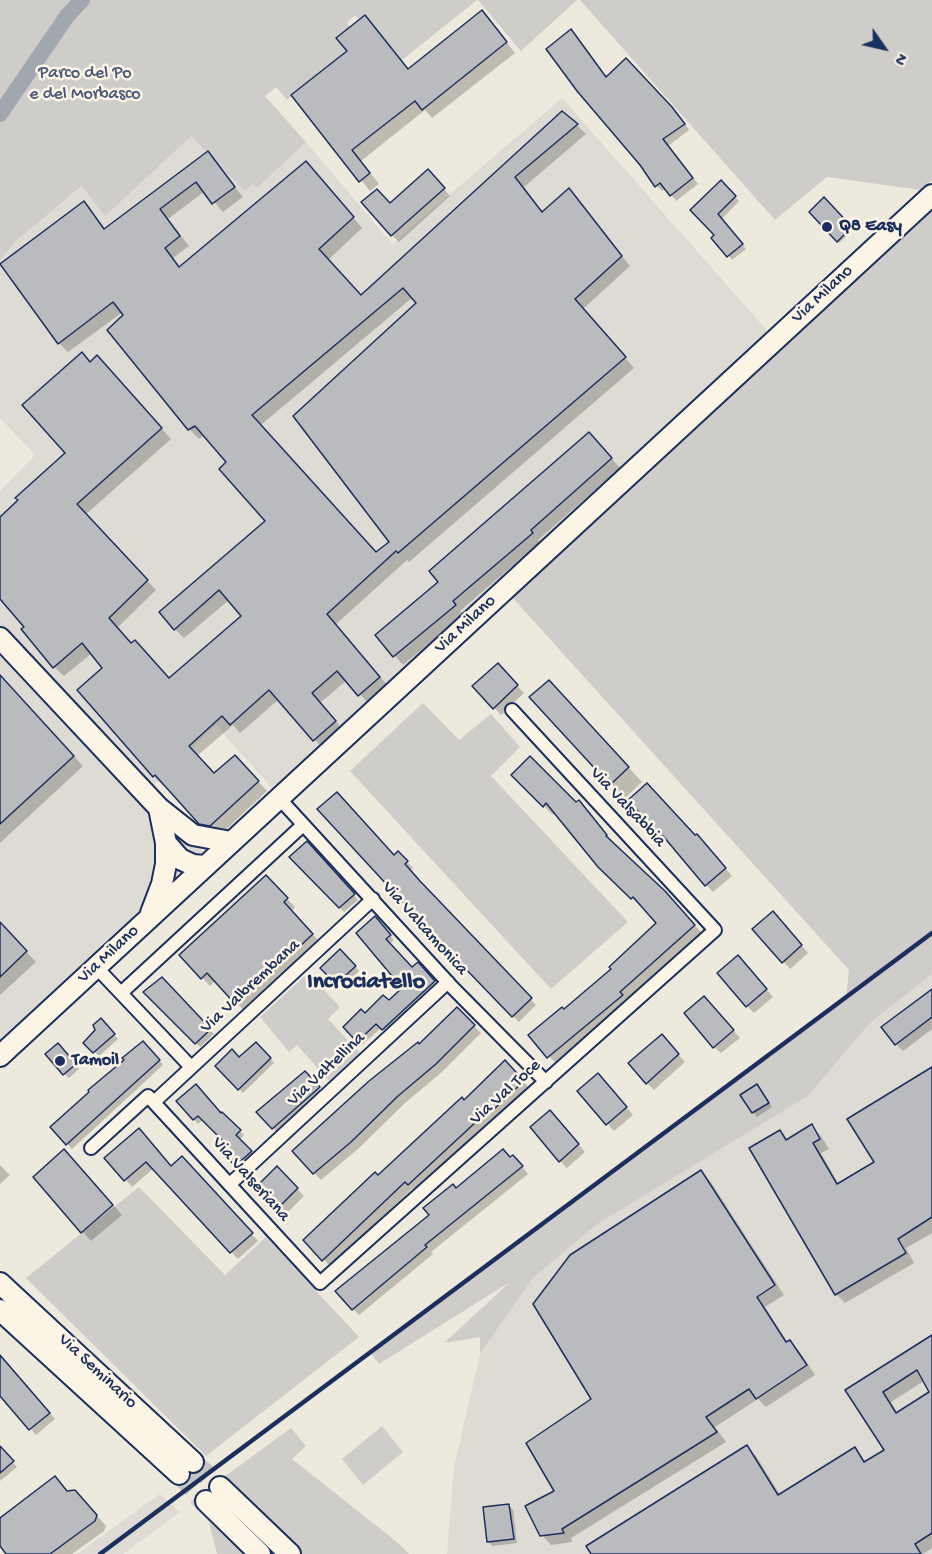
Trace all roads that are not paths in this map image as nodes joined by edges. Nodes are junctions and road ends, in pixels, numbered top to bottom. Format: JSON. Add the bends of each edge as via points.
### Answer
{"nodes":[{"id":1,"x":932,"y":195,"type":"edge"},
{"id":2,"x":0,"y":638,"type":"edge"},
{"id":3,"x":512,"y":710,"type":"dead end"},
{"id":4,"x":279,"y":798,"type":"junction"},
{"id":5,"x":159,"y":808,"type":"junction"},
{"id":6,"x":303,"y":825,"type":"junction"},
{"id":7,"x":193,"y":835,"type":"junction"},
{"id":8,"x":231,"y":842,"type":"junction"},
{"id":9,"x":166,"y":843,"type":"junction"},
{"id":10,"x":205,"y":866,"type":"junction"},
{"id":11,"x":373,"y":899,"type":"junction"},
{"id":12,"x":149,"y":918,"type":"junction"},
{"id":13,"x":715,"y":930,"type":"joint"},
{"id":14,"x":96,"y":967,"type":"junction"},
{"id":15,"x":448,"y":982,"type":"junction"},
{"id":16,"x":121,"y":993,"type":"junction"},
{"id":17,"x":0,"y":1056,"type":"edge"},
{"id":18,"x":191,"y":1067,"type":"junction"},
{"id":19,"x":546,"y":1082,"type":"junction"},
{"id":20,"x":154,"y":1102,"type":"junction"},
{"id":21,"x":91,"y":1148,"type":"dead end"},
{"id":22,"x":230,"y":1185,"type":"junction"},
{"id":23,"x":0,"y":1283,"type":"edge"},
{"id":24,"x":320,"y":1283,"type":"joint"},
{"id":25,"x":0,"y":1310,"type":"edge"},
{"id":26,"x":249,"y":1546,"type":"edge"},
{"id":27,"x":288,"y":1552,"type":"edge"},
{"id":28,"x":260,"y":1554,"type":"edge"}],
"edges":[{"from":1,"to":4,"type":"main road","name":"Via Milano"},
{"from":2,"to":5,"type":"main road"},
{"from":3,"to":13,"type":"street","name":"Via Valsabbia"},
{"from":4,"to":6,"type":"street","name":"Via Valcamonica"},
{"from":4,"to":8,"type":"main road","name":"Via Milano"},
{"from":5,"to":7,"type":"main road"},
{"from":5,"to":9,"type":"main road"},
{"from":6,"to":11,"type":"street","name":"Via Valcamonica"},
{"from":6,"to":16,"type":"street"},
{"from":7,"to":8,"type":"main road"},
{"from":7,"to":10,"type":"main road"},
{"from":8,"to":10,"type":"main road","name":"Via Milano"},
{"from":9,"to":10,"type":"main road","via":[[180,858]]},
{"from":9,"to":12,"type":"main road","via":[[162,884]]},
{"from":10,"to":12,"type":"main road","name":"Via Milano"},
{"from":11,"to":15,"type":"street","name":"Via Valcamonica"},
{"from":11,"to":18,"type":"street","name":"Via Valbrembana"},
{"from":12,"to":14,"type":"main road","name":"Via Milano"},
{"from":13,"to":19,"type":"street","name":"Via Val Toce"},
{"from":14,"to":16,"type":"street"},
{"from":14,"to":17,"type":"main road","name":"Via Milano"},
{"from":15,"to":19,"type":"street","name":"Via Valcamonica"},
{"from":15,"to":22,"type":"street","name":"Via Valtellina"},
{"from":16,"to":18,"type":"street"},
{"from":18,"to":20,"type":"street","name":"Via Valbrembana"},
{"from":19,"to":24,"type":"street","name":"Via Val Toce"},
{"from":20,"to":21,"type":"street","via":[[148,1096]]},
{"from":20,"to":22,"type":"street","name":"Via Valseriana"},
{"from":22,"to":24,"type":"street","name":"Via Valseriana"},
{"from":23,"to":25,"type":"main road","name":"Via Seminario","via":[[186,1468]]},
{"from":26,"to":27,"type":"main road","via":[[213,1494]]},
{"from":26,"to":28,"type":"main road"}]}
